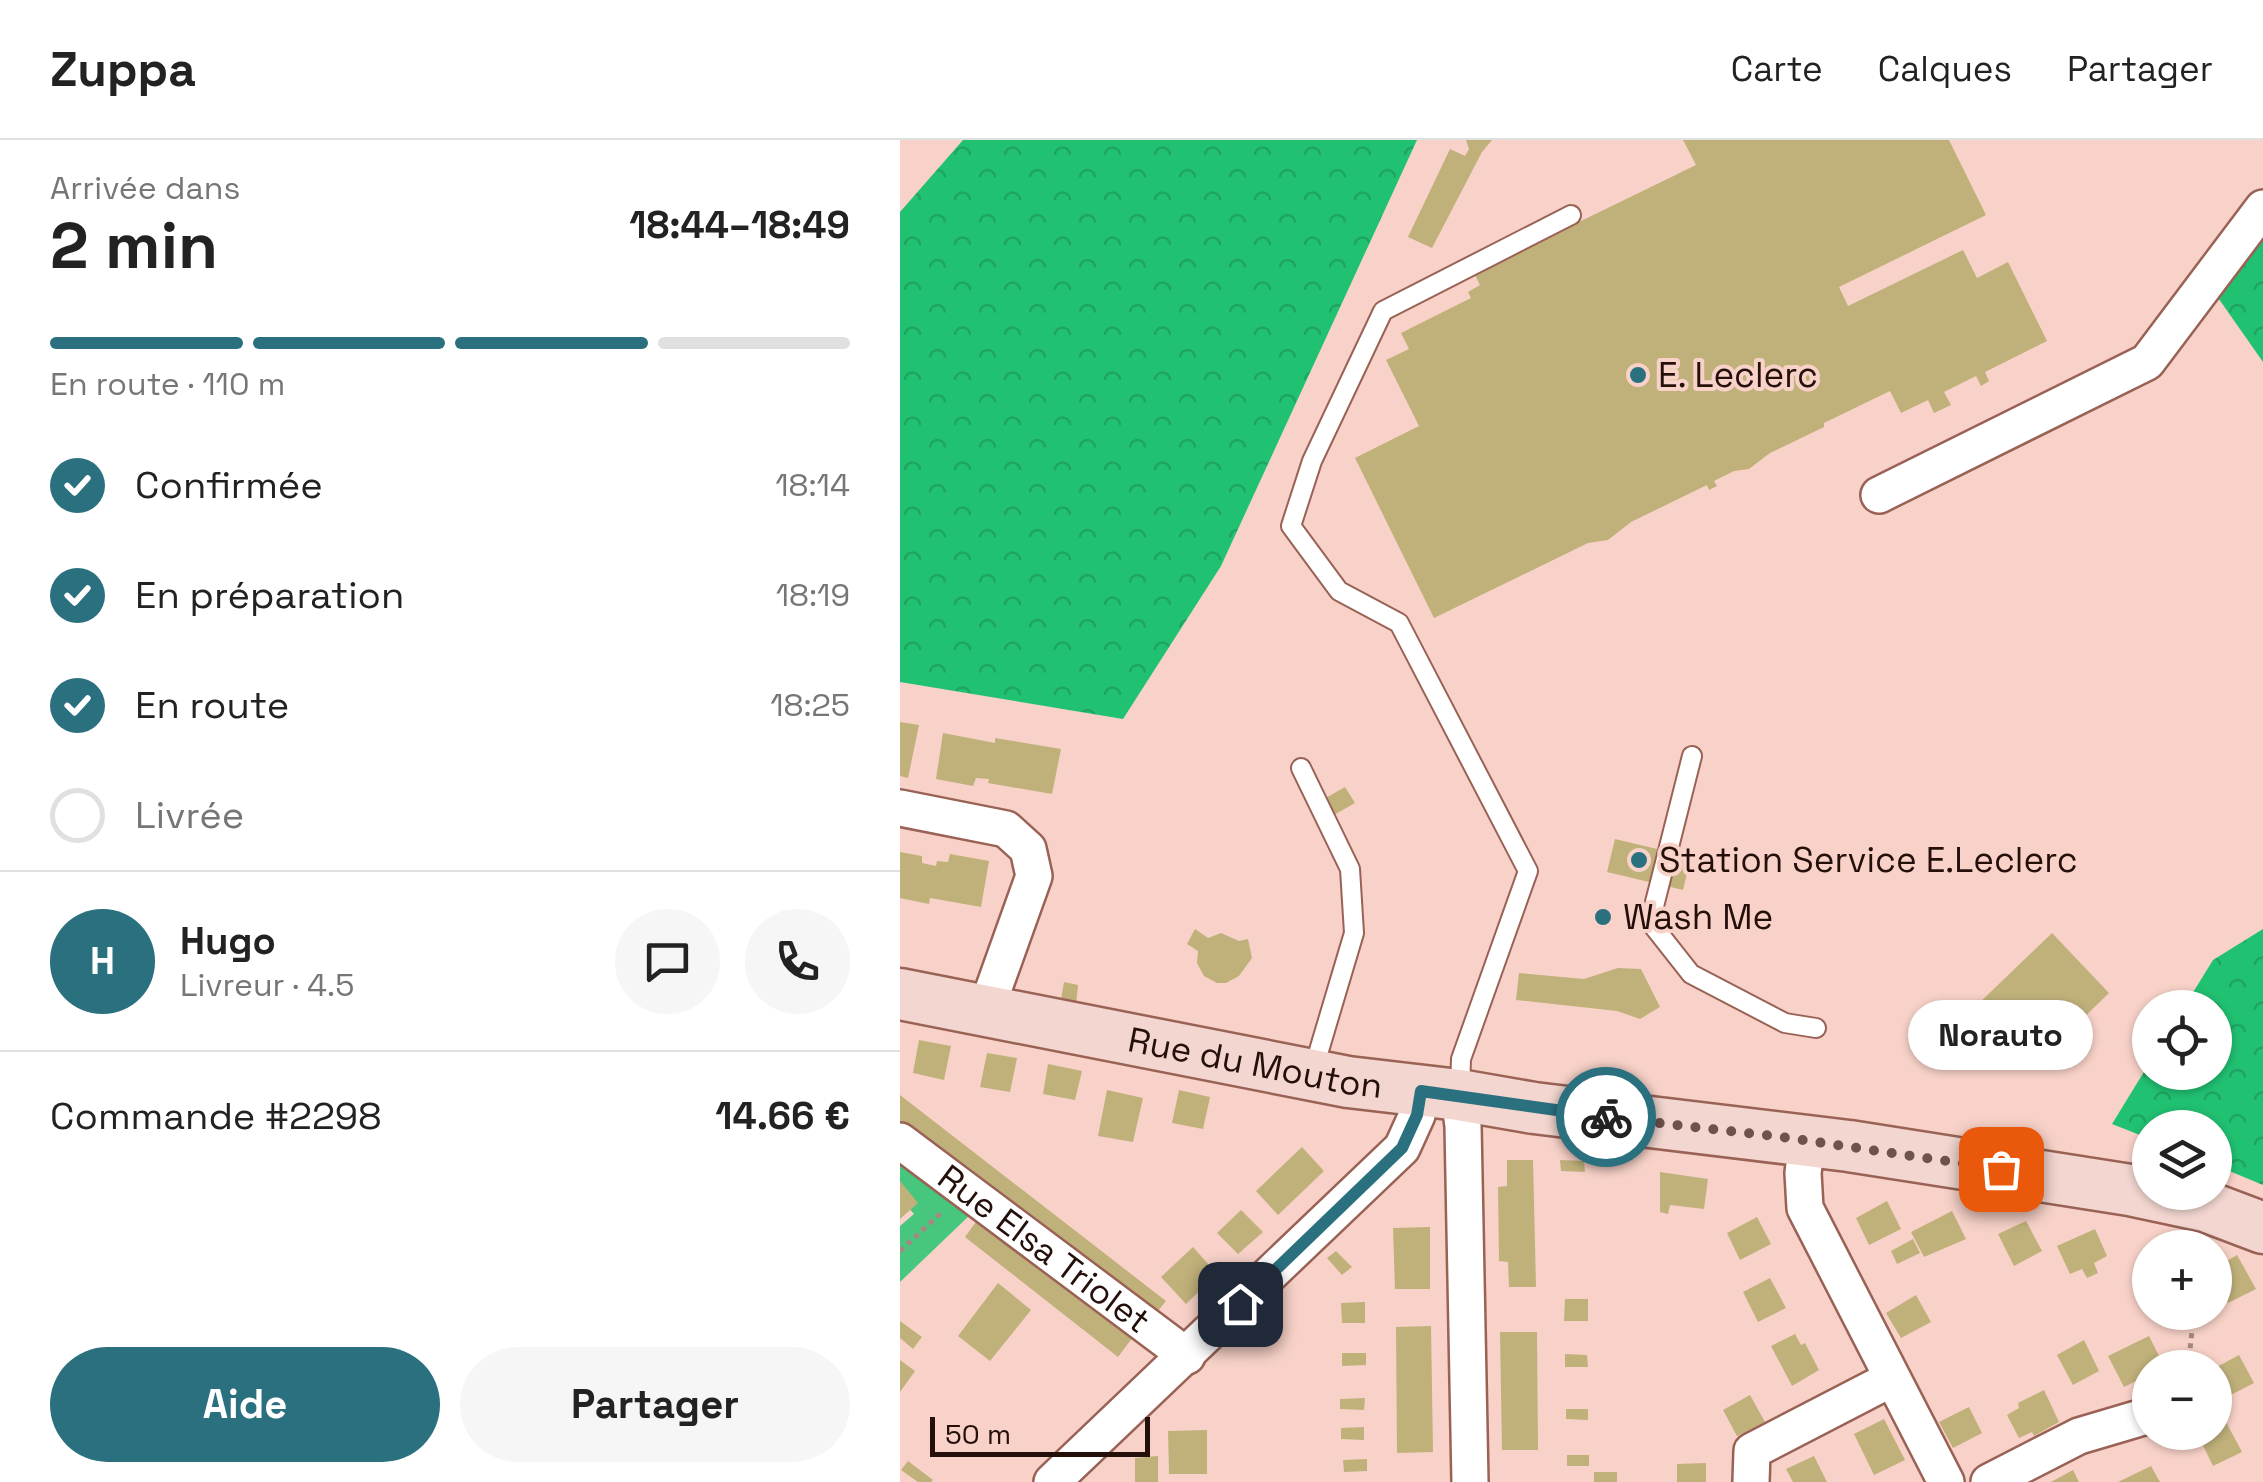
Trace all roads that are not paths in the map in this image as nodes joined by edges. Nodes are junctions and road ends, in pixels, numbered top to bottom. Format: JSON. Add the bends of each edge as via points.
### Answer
{"nodes":[{"id":1,"x":2263,"y":208,"type":"edge"},
{"id":2,"x":1570,"y":215,"type":"dead end"},
{"id":3,"x":1879,"y":495,"type":"dead end"},
{"id":4,"x":1692,"y":756,"type":"dead end"},
{"id":5,"x":1301,"y":768,"type":"dead end"},
{"id":6,"x":900,"y":808,"type":"edge"},
{"id":7,"x":900,"y":994,"type":"edge"},
{"id":8,"x":986,"y":1010,"type":"junction"},
{"id":9,"x":1816,"y":1028,"type":"dead end"},
{"id":10,"x":1312,"y":1075,"type":"junction"},
{"id":11,"x":1440,"y":1093,"type":"junction"},
{"id":12,"x":1807,"y":1141,"type":"junction"},
{"id":13,"x":900,"y":1142,"type":"edge"},
{"id":14,"x":2263,"y":1228,"type":"edge"},
{"id":15,"x":1186,"y":1356,"type":"junction"},
{"id":16,"x":1890,"y":1379,"type":"junction"},
{"id":17,"x":2132,"y":1420,"type":"edge"},
{"id":18,"x":1052,"y":1482,"type":"edge"},
{"id":19,"x":1470,"y":1482,"type":"edge"},
{"id":20,"x":1751,"y":1482,"type":"edge"},
{"id":21,"x":1946,"y":1482,"type":"edge"},
{"id":22,"x":1989,"y":1482,"type":"edge"}],
"edges":[{"from":1,"to":3,"type":"street","via":[[2147,362]]},
{"from":2,"to":11,"type":"lane","via":[[1383,311],[1312,461],[1292,526],[1339,591],[1399,622],[1528,870],[1461,1059]]},
{"from":4,"to":9,"type":"lane","via":[[1650,922],[1691,974],[1785,1022]]},
{"from":5,"to":10,"type":"lane","via":[[1350,868],[1354,933]]},
{"from":6,"to":8,"type":"street","via":[[1006,829],[1028,849],[1034,876]]},
{"from":7,"to":8,"type":"street","name":"Rue du Mouton"},
{"from":8,"to":10,"type":"street","name":"Rue du Mouton"},
{"from":10,"to":11,"type":"street","name":"Rue du Mouton"},
{"from":11,"to":12,"type":"street","name":"Rue du Mouton"},
{"from":11,"to":15,"type":"street","via":[[1417,1115],[1402,1148]]},
{"from":11,"to":19,"type":"street","via":[[1463,1126]]},
{"from":12,"to":14,"type":"street","name":"Rue du Mouton","via":[[2130,1190],[2205,1206]]},
{"from":12,"to":16,"type":"street","via":[[1805,1208]]},
{"from":13,"to":15,"type":"street","name":"Rue Elsa Triolet"},
{"from":15,"to":18,"type":"street"},
{"from":16,"to":20,"type":"street","via":[[1752,1451]]},
{"from":16,"to":21,"type":"street"},
{"from":17,"to":22,"type":"street","via":[[2079,1436]]}]}
